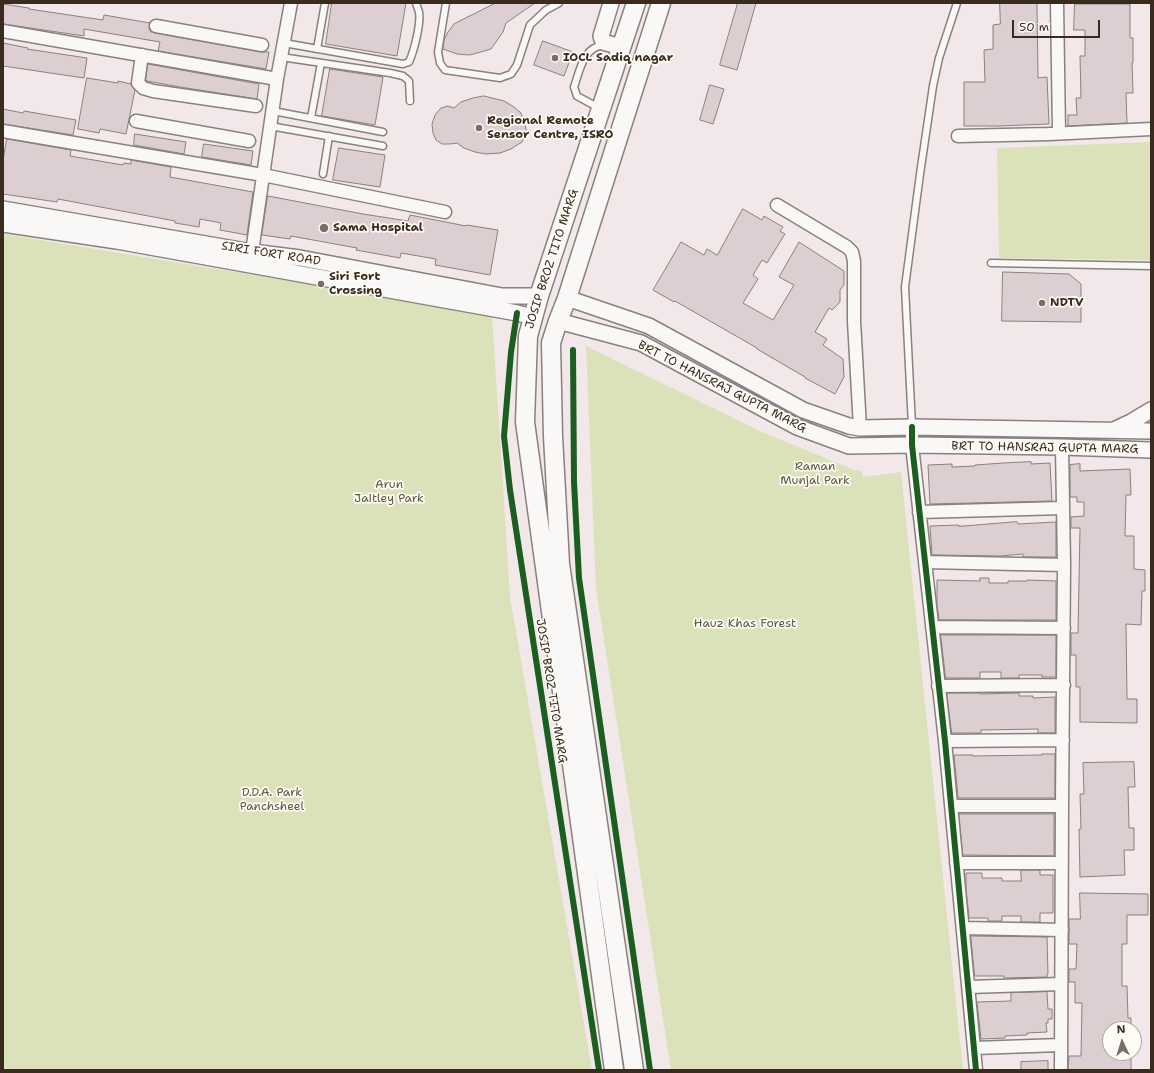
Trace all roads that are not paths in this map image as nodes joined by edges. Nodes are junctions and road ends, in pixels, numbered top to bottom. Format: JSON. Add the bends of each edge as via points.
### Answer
{"nodes":[{"id":1,"x":291,"y":3,"type":"edge"},
{"id":2,"x":326,"y":3,"type":"edge"},
{"id":3,"x":416,"y":3,"type":"edge"},
{"id":4,"x":446,"y":3,"type":"edge"},
{"id":5,"x":559,"y":3,"type":"edge"},
{"id":6,"x":611,"y":3,"type":"edge"},
{"id":7,"x":636,"y":3,"type":"edge"},
{"id":8,"x":661,"y":3,"type":"edge"},
{"id":9,"x":956,"y":3,"type":"edge"},
{"id":10,"x":1057,"y":3,"type":"edge"},
{"id":11,"x":156,"y":26,"type":"dead end"},
{"id":12,"x":3,"y":31,"type":"edge"},
{"id":13,"x":284,"y":43,"type":"junction"},
{"id":14,"x":262,"y":45,"type":"dead end"},
{"id":15,"x":617,"y":46,"type":"junction"},
{"id":16,"x":317,"y":49,"type":"junction"},
{"id":17,"x":142,"y":55,"type":"junction"},
{"id":18,"x":281,"y":57,"type":"junction"},
{"id":19,"x":321,"y":63,"type":"junction"},
{"id":20,"x":277,"y":79,"type":"junction"},
{"id":21,"x":410,"y":101,"type":"dead end"},
{"id":22,"x":256,"y":106,"type":"dead end"},
{"id":23,"x":601,"y":109,"type":"junction"},
{"id":24,"x":272,"y":111,"type":"junction"},
{"id":25,"x":311,"y":118,"type":"junction"},
{"id":26,"x":136,"y":121,"type":"dead end"},
{"id":27,"x":270,"y":126,"type":"junction"},
{"id":28,"x":1151,"y":129,"type":"edge"},
{"id":29,"x":3,"y":131,"type":"edge"},
{"id":30,"x":383,"y":132,"type":"dead end"},
{"id":31,"x":1059,"y":132,"type":"junction"},
{"id":32,"x":329,"y":136,"type":"junction"},
{"id":33,"x":958,"y":136,"type":"dead end"},
{"id":34,"x":250,"y":141,"type":"dead end"},
{"id":35,"x":383,"y":146,"type":"dead end"},
{"id":36,"x":323,"y":174,"type":"dead end"},
{"id":37,"x":263,"y":175,"type":"junction"},
{"id":38,"x":777,"y":205,"type":"dead end"},
{"id":39,"x":3,"y":210,"type":"edge"},
{"id":40,"x":445,"y":212,"type":"dead end"},
{"id":41,"x":3,"y":224,"type":"edge"},
{"id":42,"x":252,"y":252,"type":"junction"},
{"id":43,"x":992,"y":263,"type":"dead end"},
{"id":44,"x":1151,"y":266,"type":"edge"},
{"id":45,"x":539,"y":296,"type":"junction"},
{"id":46,"x":567,"y":298,"type":"junction"},
{"id":47,"x":532,"y":318,"type":"junction"},
{"id":48,"x":558,"y":321,"type":"junction"},
{"id":49,"x":526,"y":409,"type":"junction"},
{"id":50,"x":552,"y":410,"type":"junction"},
{"id":51,"x":1151,"y":410,"type":"edge"},
{"id":52,"x":824,"y":417,"type":"junction"},
{"id":53,"x":912,"y":427,"type":"junction"},
{"id":54,"x":860,"y":428,"type":"junction"},
{"id":55,"x":1113,"y":431,"type":"junction"},
{"id":56,"x":1151,"y":431,"type":"edge"},
{"id":57,"x":818,"y":435,"type":"junction"},
{"id":58,"x":912,"y":445,"type":"junction"},
{"id":59,"x":1062,"y":447,"type":"junction"},
{"id":60,"x":1151,"y":450,"type":"edge"},
{"id":61,"x":1063,"y":508,"type":"junction"},
{"id":62,"x":919,"y":512,"type":"junction"},
{"id":63,"x":925,"y":562,"type":"junction"},
{"id":64,"x":1064,"y":565,"type":"junction"},
{"id":65,"x":932,"y":627,"type":"junction"},
{"id":66,"x":1064,"y":628,"type":"junction"},
{"id":67,"x":1064,"y":685,"type":"junction"},
{"id":68,"x":938,"y":686,"type":"junction"},
{"id":69,"x":1063,"y":740,"type":"junction"},
{"id":70,"x":945,"y":741,"type":"junction"},
{"id":71,"x":951,"y":806,"type":"junction"},
{"id":72,"x":1062,"y":806,"type":"junction"},
{"id":73,"x":956,"y":863,"type":"junction"},
{"id":74,"x":1062,"y":863,"type":"junction"},
{"id":75,"x":963,"y":928,"type":"junction"},
{"id":76,"x":1062,"y":930,"type":"junction"},
{"id":77,"x":1061,"y":984,"type":"junction"},
{"id":78,"x":968,"y":987,"type":"junction"},
{"id":79,"x":1061,"y":1045,"type":"junction"},
{"id":80,"x":974,"y":1048,"type":"junction"},
{"id":81,"x":614,"y":1070,"type":"edge"},
{"id":82,"x":634,"y":1070,"type":"edge"},
{"id":83,"x":976,"y":1070,"type":"edge"},
{"id":84,"x":1062,"y":1070,"type":"edge"}],
"edges":[{"from":1,"to":13,"type":"street"},
{"from":2,"to":16,"type":"lane"},
{"from":3,"to":16,"type":"lane","via":[[419,19],[410,62],[403,64]]},
{"from":4,"to":5,"type":"lane","via":[[438,52],[440,63],[445,70],[500,78],[511,74],[517,65],[530,25],[546,10]]},
{"from":6,"to":15,"type":"street","via":[[601,36],[603,42]]},
{"from":7,"to":15,"type":"main road","name":"JOSIP BROZ TITO MARG"},
{"from":8,"to":46,"type":"main road","name":"JOSIP BROZ TITO MARG"},
{"from":9,"to":53,"type":"lane","via":[[933,86],[905,287]]},
{"from":10,"to":31,"type":"street"},
{"from":11,"to":14,"type":"street"},
{"from":12,"to":17,"type":"street"},
{"from":13,"to":16,"type":"lane"},
{"from":13,"to":18,"type":"street"},
{"from":15,"to":23,"type":"main road","name":"JOSIP BROZ TITO MARG"},
{"from":15,"to":23,"type":"lane","via":[[597,46],[591,50],[584,57],[574,87],[577,96]]},
{"from":17,"to":20,"type":"street"},
{"from":17,"to":22,"type":"street","via":[[138,83],[143,88]]},
{"from":18,"to":19,"type":"lane"},
{"from":18,"to":20,"type":"street"},
{"from":19,"to":21,"type":"lane","via":[[403,76],[409,81]]},
{"from":19,"to":25,"type":"lane"},
{"from":20,"to":24,"type":"street"},
{"from":23,"to":45,"type":"main road","name":"JOSIP BROZ TITO MARG"},
{"from":24,"to":25,"type":"lane"},
{"from":24,"to":27,"type":"street"},
{"from":25,"to":30,"type":"lane"},
{"from":26,"to":34,"type":"street"},
{"from":27,"to":32,"type":"lane"},
{"from":27,"to":37,"type":"street"},
{"from":28,"to":31,"type":"street"},
{"from":29,"to":37,"type":"street"},
{"from":31,"to":33,"type":"street"},
{"from":32,"to":35,"type":"lane"},
{"from":32,"to":36,"type":"lane"},
{"from":37,"to":40,"type":"street"},
{"from":37,"to":42,"type":"street"},
{"from":38,"to":54,"type":"street","via":[[852,252]]},
{"from":39,"to":42,"type":"street","name":"SIRI FORT ROAD"},
{"from":41,"to":47,"type":"street","name":"SIRI FORT ROAD","via":[[117,241],[517,313]]},
{"from":42,"to":45,"type":"street","name":"SIRI FORT ROAD","via":[[300,258],[502,296]]},
{"from":43,"to":44,"type":"lane"},
{"from":45,"to":47,"type":"main road","name":"JOSIP BROZ TITO MARG"},
{"from":46,"to":48,"type":"main road","name":"JOSIP BROZ TITO MARG"},
{"from":46,"to":52,"type":"street","name":"BRT TO HANSRAJ GUPTA MARG","via":[[649,326],[803,410]]},
{"from":47,"to":49,"type":"main road","name":"JOSIP BROZ TITO MARG","via":[[528,336]]},
{"from":48,"to":50,"type":"main road","name":"JOSIP BROZ TITO MARG","via":[[551,343]]},
{"from":48,"to":57,"type":"street","name":"BRT TO HANSRAJ GUPTA MARG","via":[[641,343],[797,427]]},
{"from":49,"to":50,"type":"main road","via":[[528,418],[534,425],[548,421]]},
{"from":49,"to":81,"type":"main road","name":"JOSIP BROZ TITO MARG","via":[[526,430]]},
{"from":50,"to":82,"type":"main road","name":"JOSIP BROZ TITO MARG","via":[[560,564]]},
{"from":51,"to":55,"type":"street"},
{"from":52,"to":54,"type":"street","name":"BRT TO HANSRAJ GUPTA MARG"},
{"from":52,"to":57,"type":"street"},
{"from":53,"to":54,"type":"street","name":"BRT TO HANSRAJ GUPTA MARG"},
{"from":53,"to":55,"type":"street","name":"BRT TO HANSRAJ GUPTA MARG"},
{"from":53,"to":58,"type":"street"},
{"from":55,"to":56,"type":"street","name":"BRT TO HANSRAJ GUPTA MARG"},
{"from":57,"to":58,"type":"street","name":"BRT TO HANSRAJ GUPTA MARG","via":[[849,446]]},
{"from":58,"to":59,"type":"street","name":"BRT TO HANSRAJ GUPTA MARG"},
{"from":58,"to":62,"type":"street"},
{"from":59,"to":60,"type":"street","name":"BRT TO HANSRAJ GUPTA MARG"},
{"from":59,"to":61,"type":"street"},
{"from":61,"to":62,"type":"street"},
{"from":61,"to":64,"type":"street"},
{"from":62,"to":63,"type":"street"},
{"from":63,"to":64,"type":"street"},
{"from":63,"to":65,"type":"street"},
{"from":64,"to":66,"type":"street"},
{"from":65,"to":66,"type":"street"},
{"from":65,"to":68,"type":"street"},
{"from":66,"to":67,"type":"street"},
{"from":67,"to":68,"type":"street"},
{"from":67,"to":69,"type":"street"},
{"from":68,"to":70,"type":"street"},
{"from":69,"to":70,"type":"street"},
{"from":69,"to":72,"type":"street"},
{"from":70,"to":71,"type":"street"},
{"from":71,"to":72,"type":"street"},
{"from":71,"to":73,"type":"street"},
{"from":72,"to":74,"type":"street"},
{"from":73,"to":74,"type":"street"},
{"from":73,"to":75,"type":"street"},
{"from":74,"to":76,"type":"street"},
{"from":75,"to":76,"type":"street"},
{"from":75,"to":78,"type":"street"},
{"from":76,"to":77,"type":"street"},
{"from":77,"to":78,"type":"street"},
{"from":77,"to":79,"type":"street"},
{"from":78,"to":80,"type":"street"},
{"from":79,"to":80,"type":"street"},
{"from":79,"to":84,"type":"street"},
{"from":80,"to":83,"type":"street"}]}
